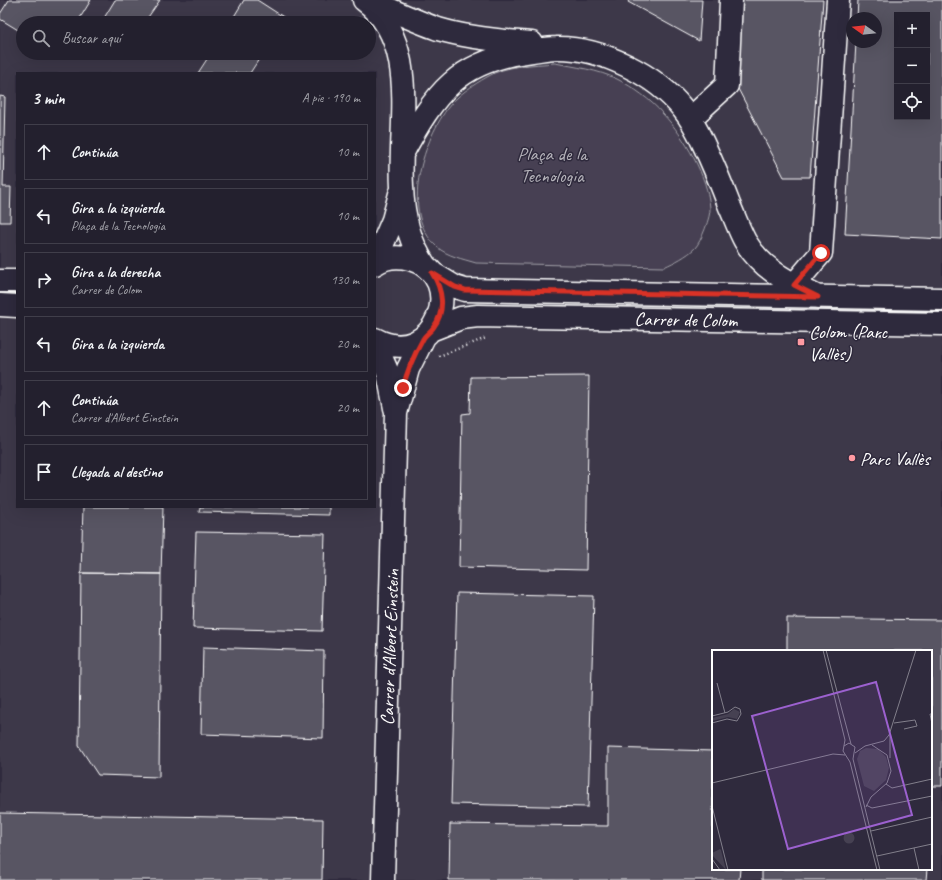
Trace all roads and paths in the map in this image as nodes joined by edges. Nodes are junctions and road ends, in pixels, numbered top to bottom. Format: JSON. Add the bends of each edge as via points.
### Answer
{"nodes":[{"id":1,"x":364,"y":0,"type":"edge"},
{"id":2,"x":368,"y":0,"type":"edge"},
{"id":3,"x":731,"y":0,"type":"edge"},
{"id":4,"x":838,"y":0,"type":"edge"},
{"id":5,"x":407,"y":8,"type":"edge"},
{"id":6,"x":557,"y":48,"type":"junction"},
{"id":7,"x":690,"y":119,"type":"junction"},
{"id":8,"x":402,"y":154,"type":"junction"},
{"id":9,"x":402,"y":187,"type":"junction"},
{"id":10,"x":376,"y":261,"type":"edge"},
{"id":11,"x":376,"y":263,"type":"edge"},
{"id":12,"x":429,"y":270,"type":"junction"},
{"id":13,"x":0,"y":281,"type":"edge"},
{"id":14,"x":16,"y":281,"type":"edge"},
{"id":15,"x":794,"y":285,"type":"junction"},
{"id":16,"x":818,"y":297,"type":"junction"},
{"id":17,"x":942,"y":298,"type":"edge"},
{"id":18,"x":0,"y":305,"type":"edge"},
{"id":19,"x":16,"y":306,"type":"edge"},
{"id":20,"x":942,"y":324,"type":"edge"},
{"id":21,"x":428,"y":333,"type":"junction"},
{"id":22,"x":376,"y":339,"type":"edge"},
{"id":23,"x":376,"y":345,"type":"edge"},
{"id":24,"x":396,"y":413,"type":"junction"},
{"id":25,"x":383,"y":880,"type":"edge"}],
"edges":[{"from":1,"to":8,"type":"street","via":[[382,17],[399,56],[402,81]]},
{"from":2,"to":5,"type":"street"},
{"from":3,"to":7,"type":"street","via":[[727,85]]},
{"from":4,"to":15,"type":"street","via":[[821,253]]},
{"from":5,"to":6,"type":"street","via":[[437,28],[474,37],[540,43]]},
{"from":6,"to":7,"type":"street","via":[[615,59],[661,87]]},
{"from":6,"to":8,"type":"street","via":[[496,58],[460,76],[431,104]]},
{"from":7,"to":15,"type":"street","via":[[745,240],[778,277]]},
{"from":8,"to":9,"type":"street"},
{"from":9,"to":10,"type":"street","via":[[393,220]]},
{"from":9,"to":12,"type":"street","name":"Carrer d'Albert Einstein","via":[[410,234],[420,258]]},
{"from":11,"to":12,"type":"street","name":"Carrer de Colom","via":[[391,258],[404,258],[416,261]]},
{"from":12,"to":16,"type":"street","name":"Carrer de Colom","via":[[455,287],[465,290]]},
{"from":12,"to":21,"type":"street","name":"Carrer d'Albert Einstein","via":[[437,281],[442,297],[440,313]]},
{"from":13,"to":14,"type":"street"},
{"from":15,"to":16,"type":"street"},
{"from":16,"to":17,"type":"street","name":"Carrer de Colom"},
{"from":18,"to":19,"type":"street"},
{"from":20,"to":21,"type":"street","name":"Carrer de Colom","via":[[478,316],[461,318]]},
{"from":21,"to":22,"type":"street","name":"Carrer de Colom","via":[[404,345],[393,345]]},
{"from":21,"to":24,"type":"street","name":"Carrer d'Albert Einstein","via":[[408,369]]},
{"from":23,"to":24,"type":"street","name":"Carrer d'Albert Einstein","via":[[388,373]]},
{"from":24,"to":25,"type":"street","name":"Carrer d'Albert Einstein"}]}
